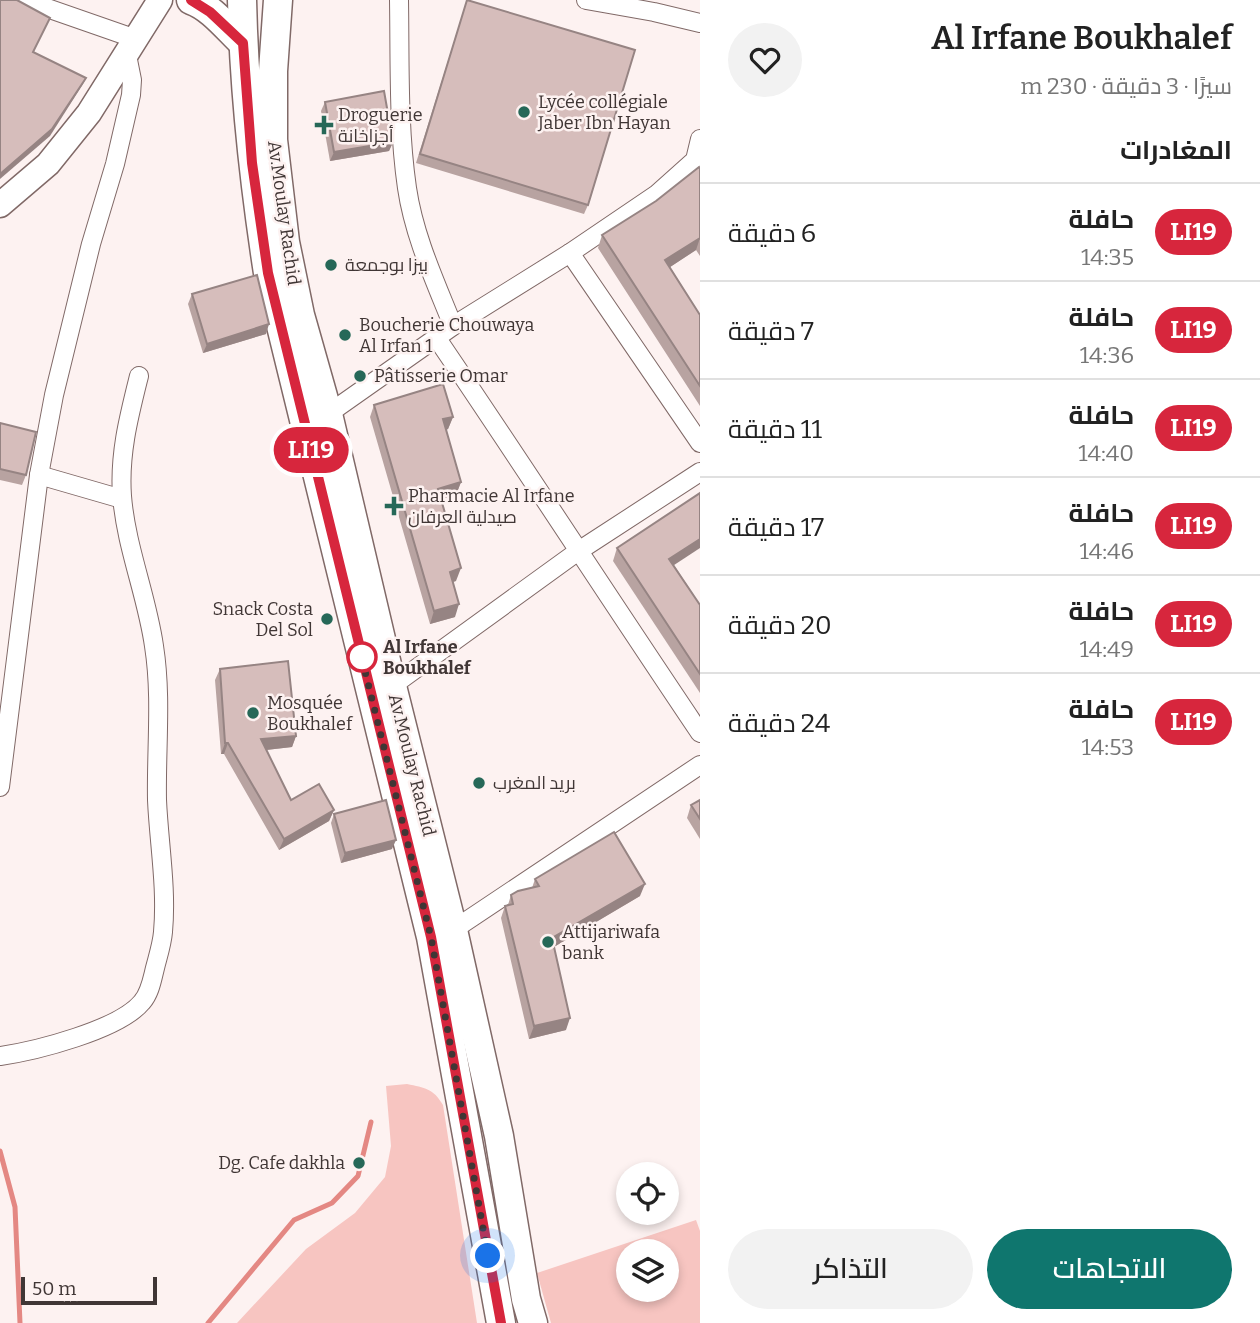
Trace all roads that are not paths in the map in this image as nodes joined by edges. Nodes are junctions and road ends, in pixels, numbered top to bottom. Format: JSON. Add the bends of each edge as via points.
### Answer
{"nodes":[{"id":1,"x":23,"y":0,"type":"edge"},
{"id":2,"x":160,"y":0,"type":"edge"},
{"id":3,"x":191,"y":0,"type":"edge"},
{"id":4,"x":242,"y":0,"type":"edge"},
{"id":5,"x":278,"y":0,"type":"edge"},
{"id":6,"x":399,"y":0,"type":"edge"},
{"id":7,"x":586,"y":0,"type":"edge"},
{"id":8,"x":656,"y":6,"type":"edge"},
{"id":9,"x":700,"y":23,"type":"edge"},
{"id":10,"x":243,"y":43,"type":"junction"},
{"id":11,"x":131,"y":47,"type":"junction"},
{"id":12,"x":700,"y":139,"type":"edge"},
{"id":13,"x":0,"y":205,"type":"edge"},
{"id":14,"x":570,"y":253,"type":"junction"},
{"id":15,"x":453,"y":326,"type":"junction"},
{"id":16,"x":436,"y":337,"type":"junction"},
{"id":17,"x":139,"y":376,"type":"dead end"},
{"id":18,"x":328,"y":414,"type":"junction"},
{"id":19,"x":700,"y":443,"type":"edge"},
{"id":20,"x":700,"y":472,"type":"edge"},
{"id":21,"x":39,"y":475,"type":"junction"},
{"id":22,"x":122,"y":499,"type":"junction"},
{"id":23,"x":577,"y":552,"type":"junction"},
{"id":24,"x":392,"y":686,"type":"junction"},
{"id":25,"x":700,"y":733,"type":"edge"},
{"id":26,"x":700,"y":765,"type":"edge"},
{"id":27,"x":0,"y":787,"type":"edge"},
{"id":28,"x":442,"y":933,"type":"junction"},
{"id":29,"x":0,"y":1056,"type":"edge"},
{"id":30,"x":501,"y":1323,"type":"edge"},
{"id":31,"x":533,"y":1323,"type":"edge"}],
"edges":[{"from":1,"to":11,"type":"street"},
{"from":2,"to":11,"type":"street"},
{"from":3,"to":10,"type":"main road"},
{"from":4,"to":10,"type":"main road","name":"Av.Moulay Rachid"},
{"from":5,"to":18,"type":"main road","name":"Av.Moulay Rachid","via":[[272,106],[277,186],[300,315]]},
{"from":6,"to":15,"type":"street","via":[[407,190],[418,236]]},
{"from":7,"to":8,"type":"street"},
{"from":8,"to":9,"type":"street"},
{"from":10,"to":28,"type":"main road","name":"Av.Moulay Rachid","via":[[252,163],[268,273]]},
{"from":11,"to":13,"type":"street","via":[[89,113],[48,164]]},
{"from":11,"to":21,"type":"street","via":[[131,95],[54,395]]},
{"from":12,"to":14,"type":"street","via":[[695,160],[672,182]]},
{"from":14,"to":15,"type":"street"},
{"from":14,"to":19,"type":"street"},
{"from":15,"to":16,"type":"street"},
{"from":16,"to":18,"type":"street"},
{"from":16,"to":23,"type":"street"},
{"from":17,"to":22,"type":"street","via":[[126,428]]},
{"from":18,"to":24,"type":"main road","name":"Av.Moulay Rachid"},
{"from":20,"to":23,"type":"street"},
{"from":21,"to":22,"type":"street"},
{"from":21,"to":27,"type":"street"},
{"from":22,"to":29,"type":"street","via":[[158,680],[163,935],[149,992],[131,1012],[48,1047]]},
{"from":23,"to":24,"type":"street"},
{"from":23,"to":25,"type":"street"},
{"from":24,"to":28,"type":"main road","name":"Av.Moulay Rachid"},
{"from":26,"to":28,"type":"street"},
{"from":28,"to":30,"type":"main road","name":"Av.Moulay Rachid"},
{"from":28,"to":31,"type":"main road","name":"Av.Moulay Rachid","via":[[499,1136]]}]}
